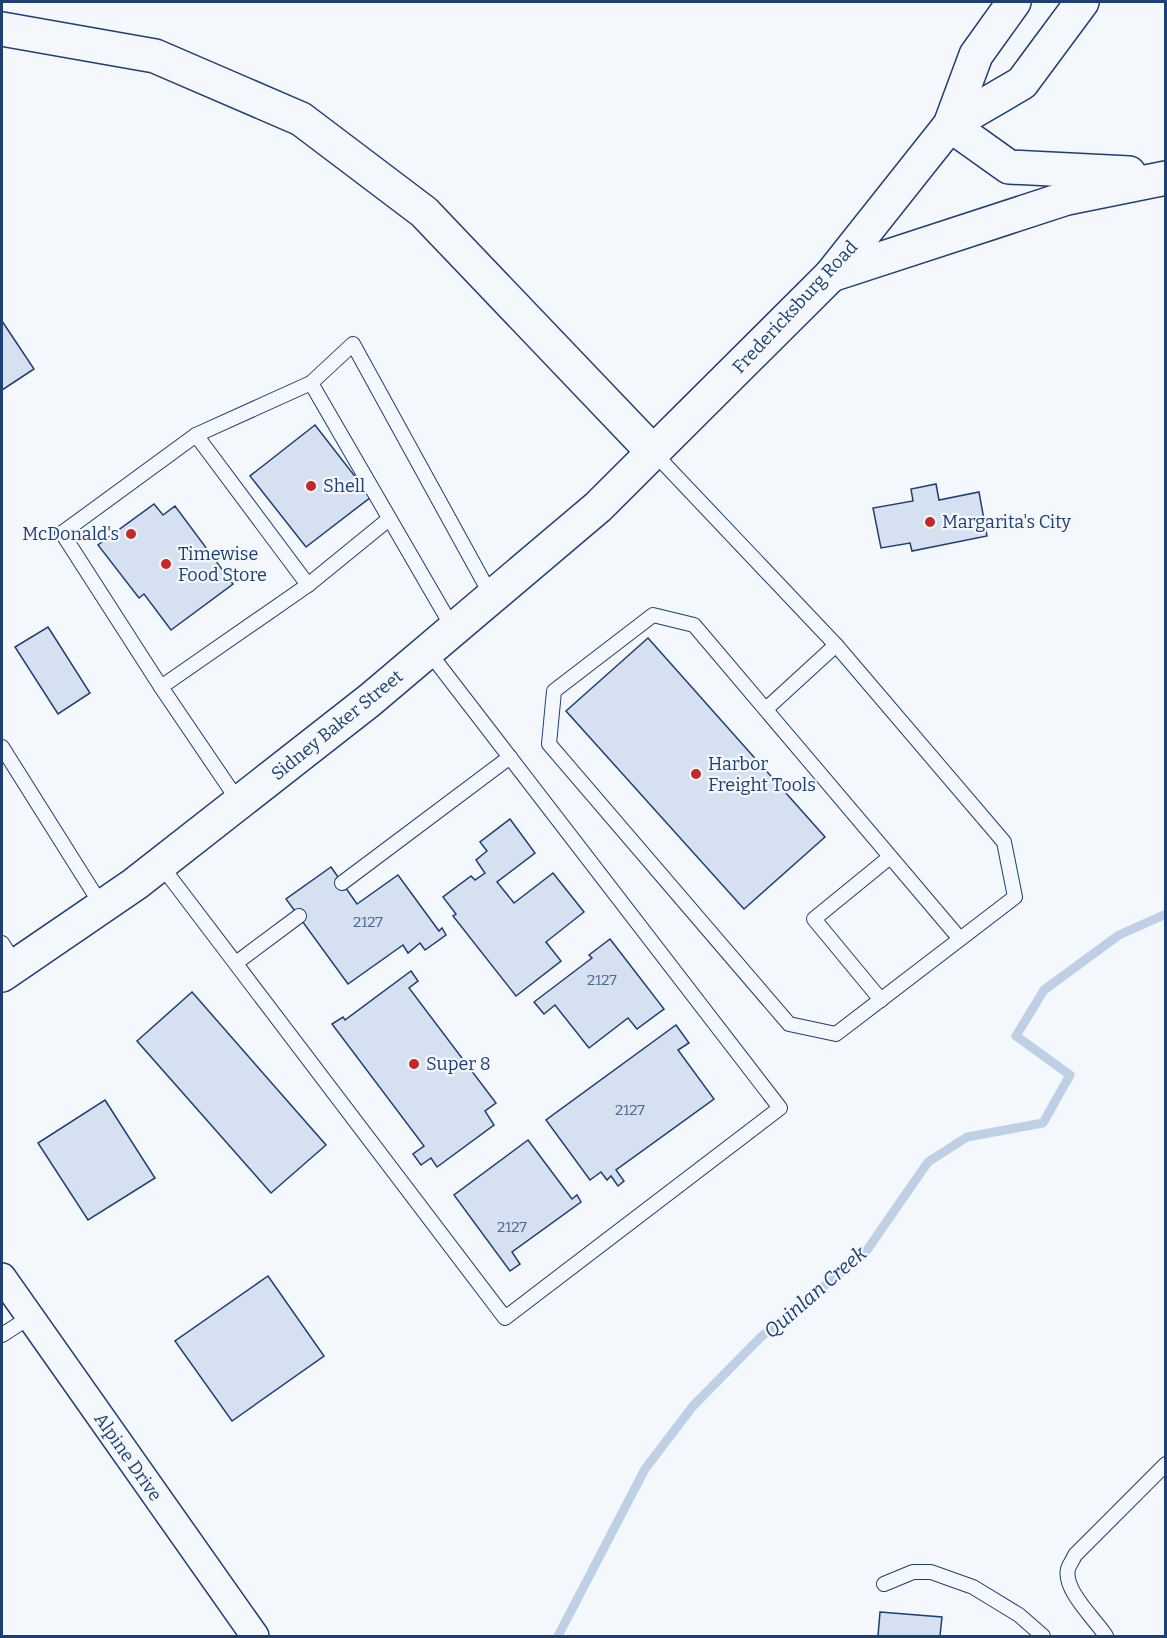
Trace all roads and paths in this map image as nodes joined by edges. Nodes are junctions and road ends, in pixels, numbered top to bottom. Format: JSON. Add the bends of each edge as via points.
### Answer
{"nodes":[{"id":1,"x":1014,"y":2,"type":"edge"},
{"id":2,"x":1082,"y":2,"type":"edge"},
{"id":3,"x":2,"y":29,"type":"edge"},
{"id":4,"x":950,"y":125,"type":"junction"},
{"id":5,"x":1166,"y":176,"type":"edge"},
{"id":6,"x":831,"y":275,"type":"junction"},
{"id":7,"x":311,"y":383,"type":"junction"},
{"id":8,"x":196,"y":435,"type":"junction"},
{"id":9,"x":654,"y":453,"type":"junction"},
{"id":10,"x":389,"y":519,"type":"junction"},
{"id":11,"x":308,"y":585,"type":"junction"},
{"id":12,"x":492,"y":597,"type":"junction"},
{"id":13,"x":454,"y":630,"type":"junction"},
{"id":14,"x":837,"y":645,"type":"junction"},
{"id":15,"x":428,"y":651,"type":"junction"},
{"id":16,"x":161,"y":687,"type":"junction"},
{"id":17,"x":766,"y":709,"type":"junction"},
{"id":18,"x":2,"y":747,"type":"edge"},
{"id":19,"x":510,"y":758,"type":"junction"},
{"id":20,"x":239,"y":802,"type":"junction"},
{"id":21,"x":890,"y":857,"type":"junction"},
{"id":22,"x":160,"y":864,"type":"junction"},
{"id":23,"x":342,"y":883,"type":"dead end"},
{"id":24,"x":102,"y":906,"type":"junction"},
{"id":25,"x":299,"y":916,"type":"dead end"},
{"id":26,"x":960,"y":939,"type":"junction"},
{"id":27,"x":6,"y":961,"type":"edge"},
{"id":28,"x":236,"y":963,"type":"junction"},
{"id":29,"x":881,"y":1000,"type":"junction"},
{"id":30,"x":2,"y":1277,"type":"edge"},
{"id":31,"x":30,"y":1317,"type":"junction"},
{"id":32,"x":2,"y":1335,"type":"edge"},
{"id":33,"x":1166,"y":1464,"type":"edge"},
{"id":34,"x":884,"y":1584,"type":"dead end"},
{"id":35,"x":255,"y":1636,"type":"edge"},
{"id":36,"x":1043,"y":1636,"type":"edge"},
{"id":37,"x":1106,"y":1636,"type":"edge"}],
"edges":[{"from":1,"to":4,"type":"main road","name":"Fredericksburg Road","via":[[976,55]]},
{"from":2,"to":4,"type":"main road","name":"Fredericksburg Road","via":[[1022,83]]},
{"from":3,"to":9,"type":"main road","via":[[155,56],[301,118],[424,212]]},
{"from":4,"to":5,"type":"main road","via":[[1009,167]]},
{"from":4,"to":6,"type":"main road","name":"Fredericksburg Road"},
{"from":5,"to":6,"type":"main road","via":[[1067,198]]},
{"from":6,"to":9,"type":"main road","name":"Fredericksburg Road"},
{"from":7,"to":8,"type":"lane"},
{"from":7,"to":10,"type":"lane"},
{"from":7,"to":12,"type":"lane","via":[[353,344]]},
{"from":8,"to":11,"type":"lane"},
{"from":8,"to":16,"type":"lane","via":[[62,533]]},
{"from":9,"to":12,"type":"main road","name":"Sidney Baker Street","via":[[598,507]]},
{"from":9,"to":14,"type":"lane"},
{"from":10,"to":11,"type":"lane"},
{"from":10,"to":13,"type":"lane"},
{"from":11,"to":16,"type":"lane"},
{"from":12,"to":13,"type":"main road","name":"Sidney Baker Street"},
{"from":13,"to":15,"type":"main road","name":"Sidney Baker Street"},
{"from":14,"to":17,"type":"lane"},
{"from":14,"to":26,"type":"lane","via":[[1004,842],[1015,897]]},
{"from":15,"to":19,"type":"lane"},
{"from":15,"to":20,"type":"main road","name":"Sidney Baker Street"},
{"from":16,"to":20,"type":"lane"},
{"from":17,"to":21,"type":"lane"},
{"from":17,"to":29,"type":"lane","via":[[694,625],[653,615],[554,691],[549,744],[789,1024],[837,1034]]},
{"from":18,"to":24,"type":"lane"},
{"from":19,"to":23,"type":"lane"},
{"from":19,"to":28,"type":"lane","via":[[780,1108],[514,1311],[504,1318]]},
{"from":20,"to":22,"type":"main road","name":"Sidney Baker Street"},
{"from":21,"to":26,"type":"lane"},
{"from":21,"to":29,"type":"lane","via":[[814,919]]},
{"from":22,"to":24,"type":"main road","name":"Sidney Baker Street"},
{"from":22,"to":28,"type":"lane"},
{"from":24,"to":27,"type":"main road","name":"Sidney Baker Street"},
{"from":25,"to":28,"type":"lane"},
{"from":26,"to":29,"type":"lane"},
{"from":30,"to":31,"type":"street","name":"Alpine Drive"},
{"from":31,"to":32,"type":"lane"},
{"from":31,"to":35,"type":"street","name":"Alpine Drive"},
{"from":33,"to":37,"type":"lane","via":[[1075,1556],[1068,1570],[1069,1584]]},
{"from":34,"to":36,"type":"lane","via":[[913,1572],[931,1572],[973,1587],[1019,1615]]}]}
